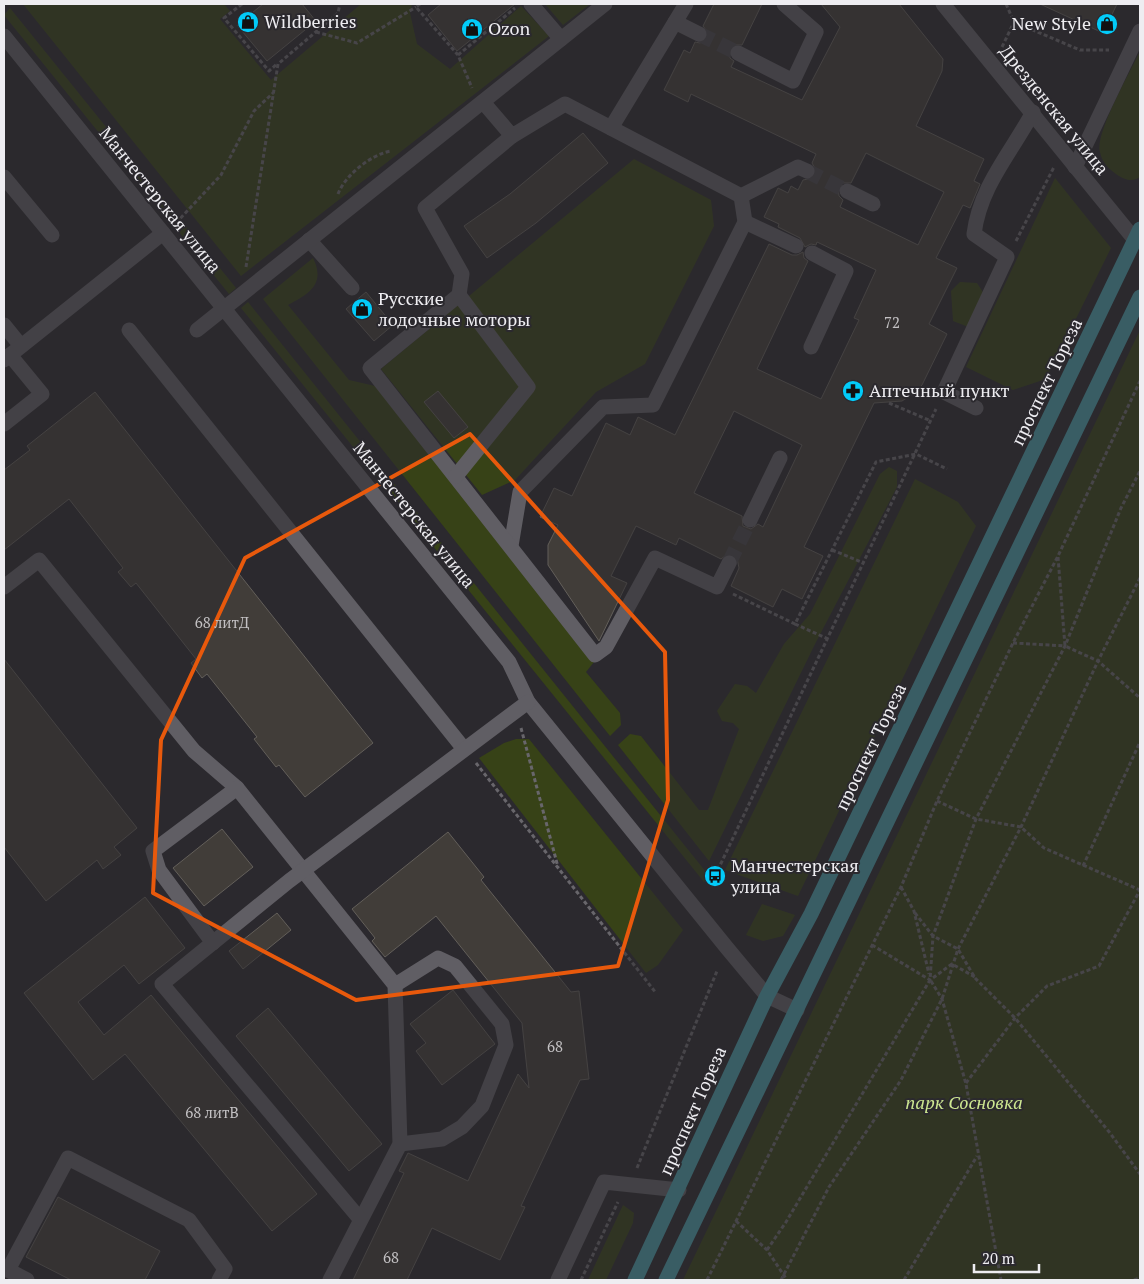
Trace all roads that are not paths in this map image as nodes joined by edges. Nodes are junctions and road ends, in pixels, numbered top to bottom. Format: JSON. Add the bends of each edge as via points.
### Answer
{"nodes":[{"id":1,"x":532,"y":4,"type":"edge"},
{"id":2,"x":605,"y":4,"type":"edge"},
{"id":3,"x":686,"y":4,"type":"edge"},
{"id":4,"x":784,"y":4,"type":"edge"},
{"id":5,"x":943,"y":4,"type":"edge"},
{"id":6,"x":674,"y":22,"type":"junction"},
{"id":7,"x":1140,"y":31,"type":"edge"},
{"id":8,"x":699,"y":34,"type":"tunnel mouth"},
{"id":9,"x":4,"y":36,"type":"edge"},
{"id":10,"x":561,"y":39,"type":"junction"},
{"id":11,"x":738,"y":53,"type":"tunnel mouth"},
{"id":12,"x":478,"y":97,"type":"junction"},
{"id":13,"x":1033,"y":112,"type":"junction"},
{"id":14,"x":611,"y":128,"type":"junction"},
{"id":15,"x":512,"y":136,"type":"junction"},
{"id":16,"x":1075,"y":167,"type":"junction"},
{"id":17,"x":808,"y":171,"type":"tunnel mouth"},
{"id":18,"x":4,"y":177,"type":"edge"},
{"id":19,"x":847,"y":191,"type":"tunnel mouth"},
{"id":20,"x":741,"y":196,"type":"junction"},
{"id":21,"x":873,"y":204,"type":"dead end"},
{"id":22,"x":745,"y":222,"type":"junction"},
{"id":23,"x":163,"y":233,"type":"junction"},
{"id":24,"x":52,"y":235,"type":"dead end"},
{"id":25,"x":1138,"y":235,"type":"edge"},
{"id":26,"x":309,"y":240,"type":"junction"},
{"id":27,"x":796,"y":246,"type":"dead end"},
{"id":28,"x":812,"y":253,"type":"dead end"},
{"id":29,"x":352,"y":288,"type":"dead end"},
{"id":30,"x":459,"y":295,"type":"junction"},
{"id":31,"x":1140,"y":297,"type":"edge"},
{"id":32,"x":223,"y":309,"type":"junction"},
{"id":33,"x":4,"y":324,"type":"edge"},
{"id":34,"x":129,"y":330,"type":"dead end"},
{"id":35,"x":197,"y":330,"type":"dead end"},
{"id":36,"x":811,"y":347,"type":"dead end"},
{"id":37,"x":12,"y":354,"type":"edge"},
{"id":38,"x":976,"y":408,"type":"dead end"},
{"id":39,"x":4,"y":424,"type":"edge"},
{"id":40,"x":780,"y":458,"type":"dead end"},
{"id":41,"x":456,"y":476,"type":"junction"},
{"id":42,"x":750,"y":520,"type":"tunnel mouth"},
{"id":43,"x":510,"y":546,"type":"junction"},
{"id":44,"x":729,"y":563,"type":"tunnel mouth"},
{"id":45,"x":4,"y":587,"type":"edge"},
{"id":46,"x":522,"y":706,"type":"junction"},
{"id":47,"x":464,"y":749,"type":"junction"},
{"id":48,"x":237,"y":788,"type":"junction"},
{"id":49,"x":303,"y":870,"type":"junction"},
{"id":50,"x":212,"y":943,"type":"junction"},
{"id":51,"x":395,"y":986,"type":"junction"},
{"id":52,"x":767,"y":996,"type":"junction"},
{"id":53,"x":797,"y":1010,"type":"junction"},
{"id":54,"x":400,"y":1144,"type":"junction"},
{"id":55,"x":679,"y":1190,"type":"junction"},
{"id":56,"x":360,"y":1219,"type":"junction"},
{"id":57,"x":26,"y":1280,"type":"edge"},
{"id":58,"x":219,"y":1280,"type":"edge"},
{"id":59,"x":330,"y":1280,"type":"edge"},
{"id":60,"x":558,"y":1280,"type":"edge"},
{"id":61,"x":635,"y":1280,"type":"edge"},
{"id":62,"x":666,"y":1280,"type":"edge"}],
"edges":[{"from":1,"to":10,"type":"street"},
{"from":2,"to":10,"type":"street"},
{"from":3,"to":6,"type":"street"},
{"from":4,"to":11,"type":"street","via":[[816,32],[793,81]]},
{"from":5,"to":13,"type":"street","name":"Дрезденская улица"},
{"from":6,"to":8,"type":"street"},
{"from":6,"to":14,"type":"street"},
{"from":7,"to":16,"type":"street"},
{"from":9,"to":23,"type":"street","name":"Манчестерская улица"},
{"from":10,"to":12,"type":"street"},
{"from":12,"to":15,"type":"street"},
{"from":12,"to":26,"type":"street"},
{"from":13,"to":16,"type":"street","name":"Дрезденская улица"},
{"from":13,"to":38,"type":"street","via":[[997,170],[977,211],[974,234],[1007,257],[944,392]]},
{"from":14,"to":15,"type":"street","via":[[564,104]]},
{"from":14,"to":20,"type":"street"},
{"from":15,"to":30,"type":"street","via":[[425,208],[462,274]]},
{"from":16,"to":25,"type":"street","name":"Дрезденская улица"},
{"from":17,"to":20,"type":"street","via":[[798,167]]},
{"from":18,"to":24,"type":"street"},
{"from":19,"to":21,"type":"street"},
{"from":20,"to":22,"type":"street"},
{"from":22,"to":27,"type":"street"},
{"from":22,"to":43,"type":"street","via":[[653,405],[603,407],[520,492]]},
{"from":23,"to":32,"type":"street","name":"Манчестерская улица"},
{"from":23,"to":37,"type":"street"},
{"from":25,"to":52,"type":"main road","name":"проспект Тореза","via":[[811,914]]},
{"from":26,"to":29,"type":"street"},
{"from":26,"to":32,"type":"street"},
{"from":28,"to":36,"type":"street","via":[[846,271]]},
{"from":30,"to":41,"type":"street","via":[[528,386]]},
{"from":30,"to":41,"type":"street","via":[[370,368]]},
{"from":31,"to":53,"type":"main road"},
{"from":32,"to":35,"type":"street"},
{"from":32,"to":46,"type":"street","name":"Манчестерская улица","via":[[509,662]]},
{"from":33,"to":37,"type":"street"},
{"from":34,"to":47,"type":"street"},
{"from":37,"to":39,"type":"street","via":[[42,394]]},
{"from":40,"to":42,"type":"street"},
{"from":41,"to":43,"type":"street"},
{"from":43,"to":44,"type":"street","via":[[595,655],[606,647],[656,558],[717,587]]},
{"from":45,"to":48,"type":"street","via":[[38,560],[194,751]]},
{"from":46,"to":47,"type":"street"},
{"from":46,"to":52,"type":"street","name":"Манчестерская улица"},
{"from":47,"to":49,"type":"street"},
{"from":48,"to":49,"type":"street"},
{"from":48,"to":50,"type":"street","via":[[153,851],[159,870]]},
{"from":49,"to":50,"type":"street"},
{"from":49,"to":51,"type":"street"},
{"from":50,"to":56,"type":"street","via":[[162,984]]},
{"from":51,"to":54,"type":"street"},
{"from":51,"to":54,"type":"street","via":[[438,958],[455,966],[502,1024],[506,1045],[482,1106],[462,1127],[442,1140]]},
{"from":52,"to":53,"type":"street","name":"Манчестерская улица"},
{"from":52,"to":55,"type":"main road","name":"проспект Тореза"},
{"from":53,"to":62,"type":"main road"},
{"from":54,"to":56,"type":"street"},
{"from":55,"to":60,"type":"street","via":[[604,1182]]},
{"from":55,"to":61,"type":"main road","name":"проспект Тореза"},
{"from":56,"to":59,"type":"street"},
{"from":57,"to":58,"type":"street","via":[[8,1270],[68,1158],[189,1220],[225,1269]]}]}
